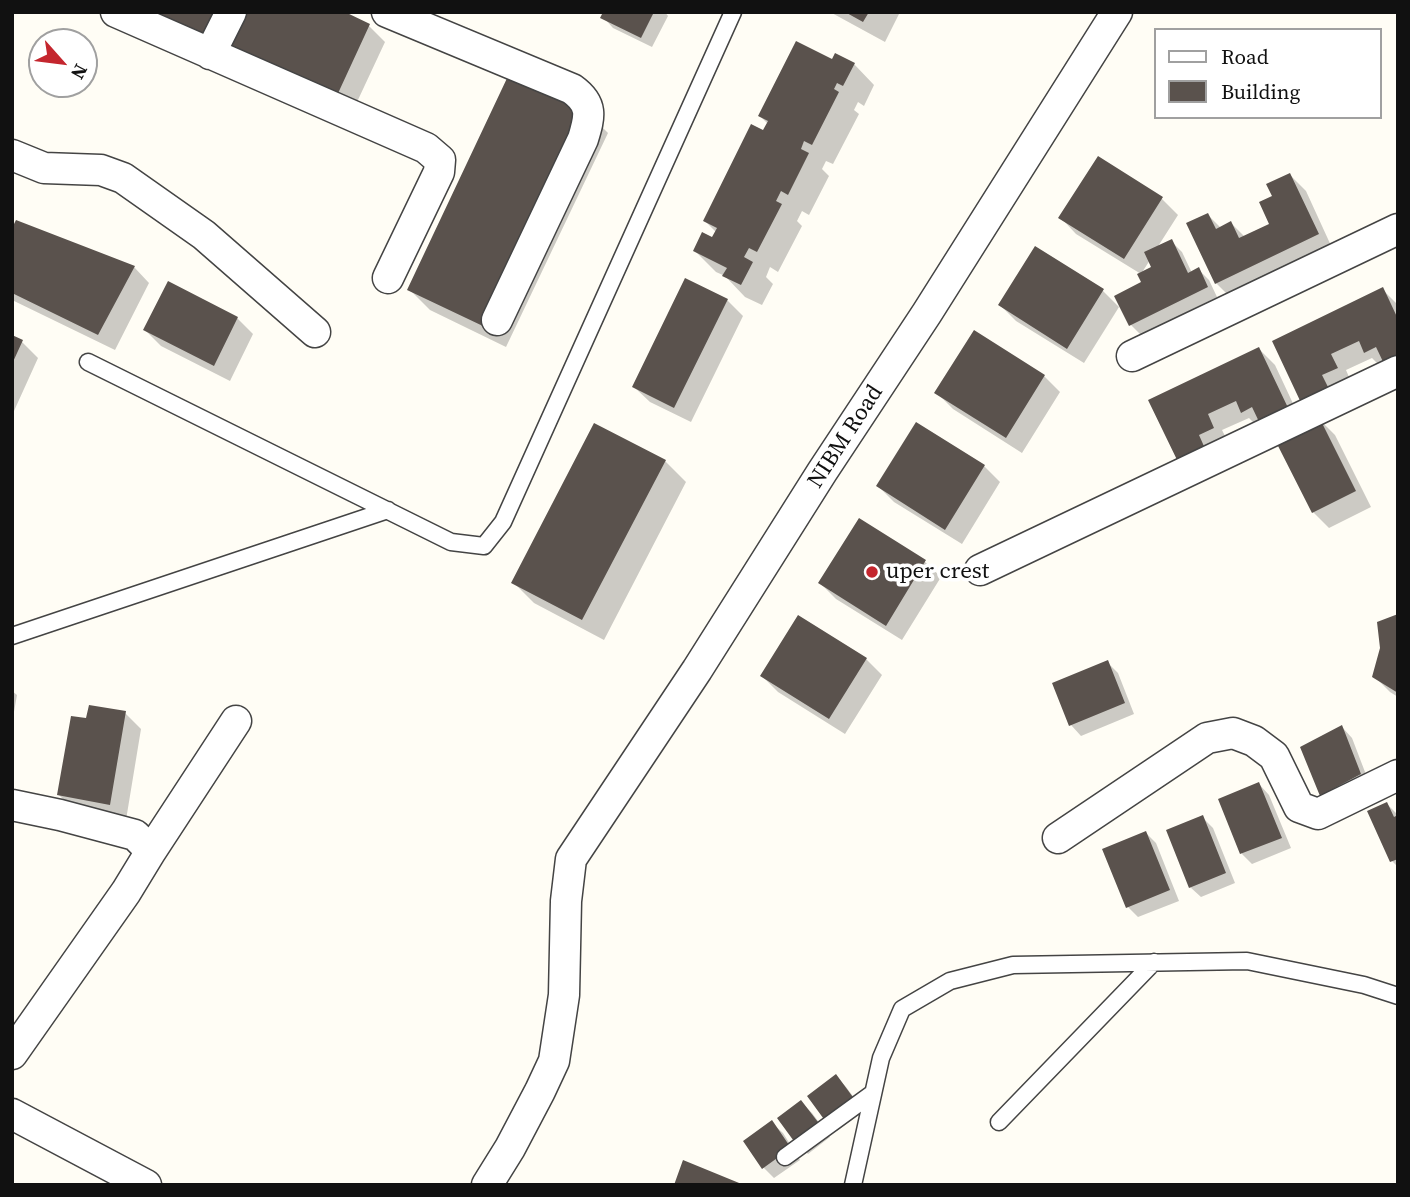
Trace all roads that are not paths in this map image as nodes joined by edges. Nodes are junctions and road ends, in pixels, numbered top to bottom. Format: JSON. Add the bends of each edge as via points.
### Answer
{"nodes":[{"id":1,"x":116,"y":12,"type":"edge"},
{"id":2,"x":231,"y":12,"type":"edge"},
{"id":3,"x":387,"y":12,"type":"edge"},
{"id":4,"x":733,"y":12,"type":"edge"},
{"id":5,"x":1117,"y":12,"type":"edge"},
{"id":6,"x":210,"y":54,"type":"junction"},
{"id":7,"x":12,"y":155,"type":"edge"},
{"id":8,"x":1398,"y":229,"type":"edge"},
{"id":9,"x":388,"y":278,"type":"dead end"},
{"id":10,"x":497,"y":320,"type":"dead end"},
{"id":11,"x":315,"y":332,"type":"dead end"},
{"id":12,"x":1132,"y":356,"type":"dead end"},
{"id":13,"x":88,"y":362,"type":"dead end"},
{"id":14,"x":1398,"y":371,"type":"edge"},
{"id":15,"x":388,"y":510,"type":"junction"},
{"id":16,"x":980,"y":570,"type":"dead end"},
{"id":17,"x":12,"y":636,"type":"edge"},
{"id":18,"x":236,"y":721,"type":"dead end"},
{"id":19,"x":1398,"y":775,"type":"edge"},
{"id":20,"x":12,"y":805,"type":"edge"},
{"id":21,"x":1058,"y":838,"type":"dead end"},
{"id":22,"x":151,"y":851,"type":"junction"},
{"id":23,"x":1154,"y":962,"type":"junction"},
{"id":24,"x":1398,"y":996,"type":"edge"},
{"id":25,"x":12,"y":1054,"type":"edge"},
{"id":26,"x":873,"y":1093,"type":"junction"},
{"id":27,"x":12,"y":1114,"type":"edge"},
{"id":28,"x":999,"y":1122,"type":"dead end"},
{"id":29,"x":785,"y":1157,"type":"dead end"},
{"id":30,"x":146,"y":1185,"type":"edge"},
{"id":31,"x":487,"y":1185,"type":"edge"},
{"id":32,"x":853,"y":1185,"type":"edge"}],
"edges":[{"from":1,"to":6,"type":"street"},
{"from":2,"to":6,"type":"street"},
{"from":3,"to":10,"type":"street","via":[[572,89],[587,107],[589,120],[583,139]]},
{"from":4,"to":15,"type":"lane","via":[[503,522],[484,545],[451,542]]},
{"from":5,"to":31,"type":"street","name":"NIBM Road","via":[[676,703],[571,859],[564,995],[554,1061]]},
{"from":6,"to":9,"type":"street","via":[[426,148],[440,160],[439,172]]},
{"from":7,"to":11,"type":"street","via":[[44,168],[102,170],[123,178],[204,235]]},
{"from":8,"to":12,"type":"street"},
{"from":13,"to":15,"type":"lane"},
{"from":14,"to":16,"type":"street"},
{"from":15,"to":17,"type":"lane"},
{"from":18,"to":22,"type":"street"},
{"from":19,"to":21,"type":"street","via":[[1318,814],[1299,807],[1274,755],[1254,741],[1233,733],[1207,737]]},
{"from":20,"to":22,"type":"street","via":[[135,835]]},
{"from":22,"to":25,"type":"street"},
{"from":23,"to":24,"type":"lane","via":[[1247,961]]},
{"from":23,"to":26,"type":"lane","via":[[1013,965],[950,981],[902,1009],[881,1058]]},
{"from":23,"to":28,"type":"lane"},
{"from":26,"to":29,"type":"lane"},
{"from":26,"to":32,"type":"lane"},
{"from":27,"to":30,"type":"street"}]}
